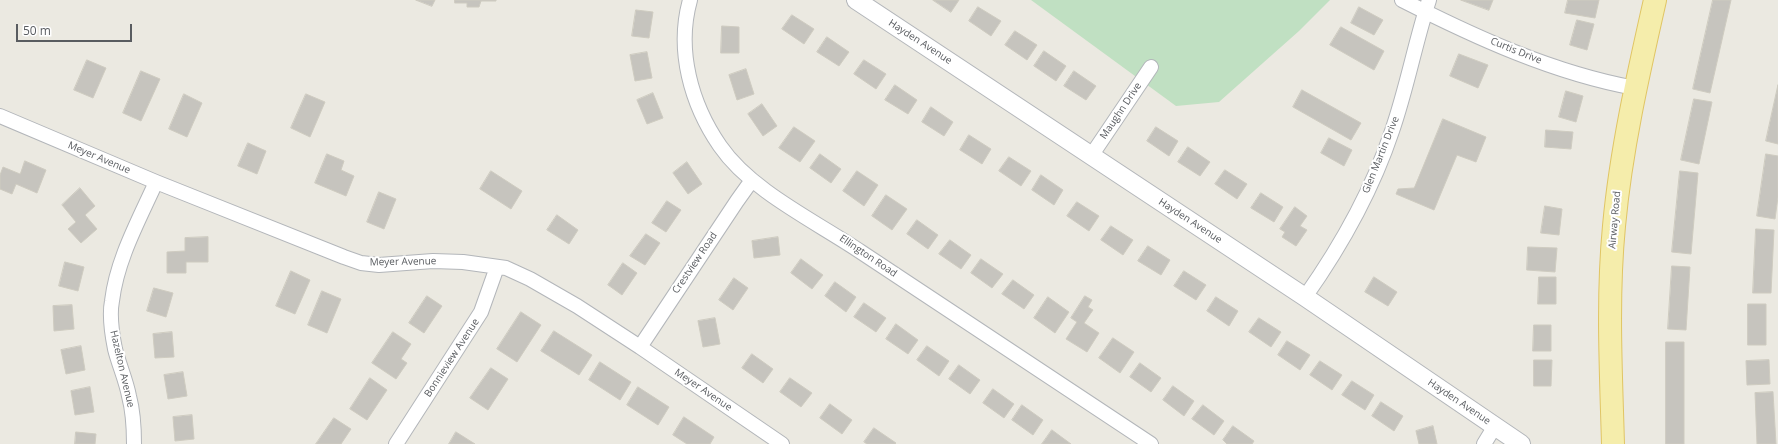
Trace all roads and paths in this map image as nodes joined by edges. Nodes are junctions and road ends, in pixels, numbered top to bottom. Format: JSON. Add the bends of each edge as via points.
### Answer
{"nodes":[{"id":1,"x":690,"y":0,"type":"edge"},
{"id":2,"x":856,"y":0,"type":"edge"},
{"id":3,"x":1402,"y":0,"type":"edge"},
{"id":4,"x":1655,"y":0,"type":"edge"},
{"id":5,"x":1427,"y":6,"type":"edge"},
{"id":6,"x":1151,"y":67,"type":"dead end"},
{"id":7,"x":1635,"y":88,"type":"junction"},
{"id":8,"x":0,"y":116,"type":"edge"},
{"id":9,"x":1091,"y":156,"type":"junction"},
{"id":10,"x":752,"y":180,"type":"junction"},
{"id":11,"x":156,"y":182,"type":"junction"},
{"id":12,"x":497,"y":267,"type":"junction"},
{"id":13,"x":1305,"y":297,"type":"junction"},
{"id":14,"x":640,"y":347,"type":"junction"},
{"id":15,"x":1495,"y":426,"type":"junction"},
{"id":16,"x":764,"y":439,"type":"edge"},
{"id":17,"x":134,"y":444,"type":"edge"},
{"id":18,"x":396,"y":444,"type":"edge"},
{"id":19,"x":782,"y":444,"type":"edge"},
{"id":20,"x":1151,"y":444,"type":"edge"},
{"id":21,"x":1484,"y":444,"type":"edge"},
{"id":22,"x":1522,"y":444,"type":"edge"},
{"id":23,"x":1612,"y":444,"type":"edge"}],
"edges":[{"from":1,"to":10,"type":"street","name":"Ellington Road","via":[[685,38],[686,63],[696,102],[720,146],[734,164]]},
{"from":2,"to":9,"type":"street","name":"Hayden Avenue"},
{"from":3,"to":5,"type":"street","name":"Curtis Drive"},
{"from":4,"to":7,"type":"main road","name":"Airway Road"},
{"from":5,"to":7,"type":"street","name":"Curtis Drive","via":[[1458,28],[1570,72]]},
{"from":5,"to":13,"type":"street","name":"Glen Martin Drive","via":[[1392,132],[1381,160],[1345,237]]},
{"from":6,"to":9,"type":"street","name":"Maughn Drive"},
{"from":7,"to":23,"type":"main road","name":"Airway Road","via":[[1618,187],[1613,234],[1610,324]]},
{"from":8,"to":11,"type":"street","name":"Meyer Avenue"},
{"from":9,"to":13,"type":"street","name":"Hayden Avenue"},
{"from":10,"to":14,"type":"street","name":"Crestview Road"},
{"from":10,"to":20,"type":"street","name":"Ellington Road"},
{"from":11,"to":12,"type":"street","name":"Meyer Avenue","via":[[361,263],[379,265],[433,261]]},
{"from":11,"to":17,"type":"street","name":"Hazelton Avenue","via":[[129,243],[111,302],[115,350],[129,396]]},
{"from":12,"to":14,"type":"street","name":"Meyer Avenue","via":[[506,268],[530,279]]},
{"from":12,"to":18,"type":"street","name":"Bonnieview Avenue","via":[[481,312]]},
{"from":13,"to":15,"type":"street","name":"Hayden Avenue"},
{"from":14,"to":16,"type":"street","name":"Meyer Avenue"},
{"from":15,"to":21,"type":"street"},
{"from":15,"to":22,"type":"street","name":"Hayden Avenue"},
{"from":16,"to":19,"type":"street","name":"Meyer Avenue"}]}
